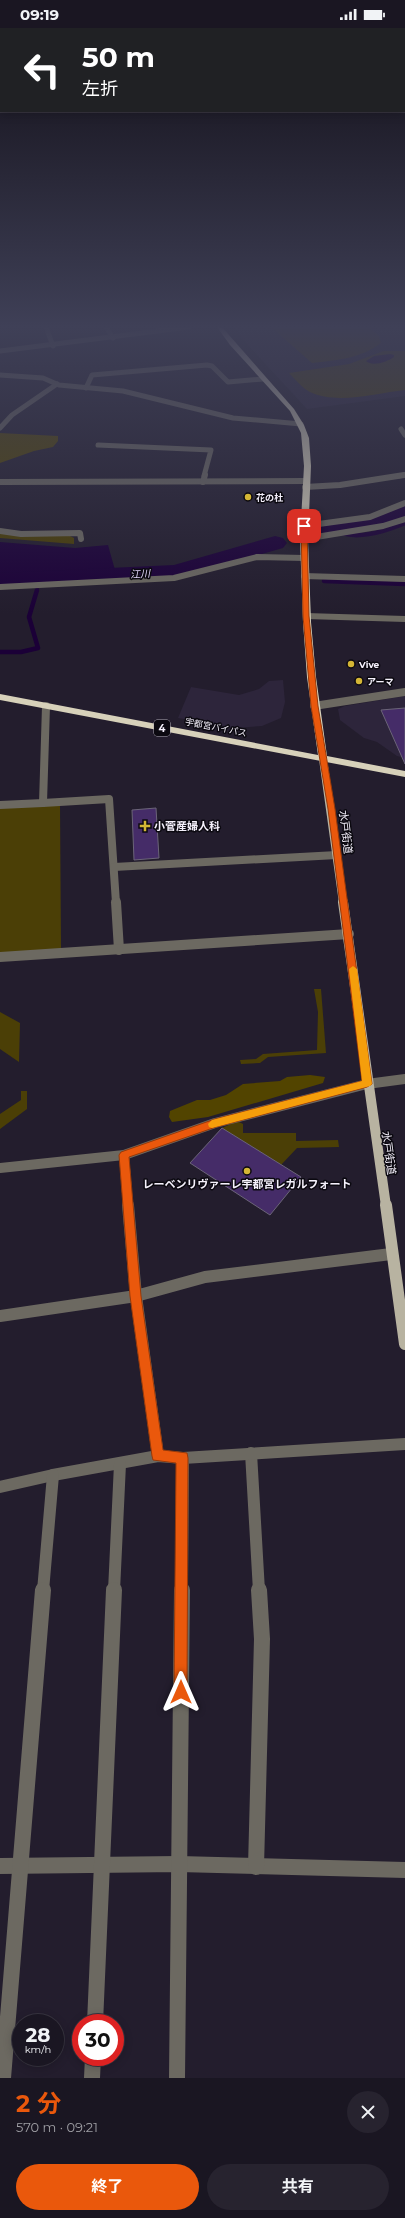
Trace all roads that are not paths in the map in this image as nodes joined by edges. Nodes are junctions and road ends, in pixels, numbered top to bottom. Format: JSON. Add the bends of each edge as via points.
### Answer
{"nodes":[{"id":1,"x":286,"y":423,"type":"edge"},
{"id":2,"x":301,"y":424,"type":"joint"},
{"id":3,"x":401,"y":429,"type":"dead end"},
{"id":4,"x":405,"y":435,"type":"edge"},
{"id":5,"x":98,"y":445,"type":"dead end"},
{"id":6,"x":405,"y":475,"type":"edge"},
{"id":7,"x":0,"y":482,"type":"edge"},
{"id":8,"x":203,"y":482,"type":"junction"},
{"id":9,"x":305,"y":484,"type":"junction"},
{"id":10,"x":405,"y":503,"type":"edge"},
{"id":11,"x":405,"y":519,"type":"edge"},
{"id":12,"x":304,"y":526,"type":"junction"},
{"id":13,"x":0,"y":531,"type":"edge"},
{"id":14,"x":80,"y":539,"type":"dead end"},
{"id":15,"x":304,"y":539,"type":"junction"},
{"id":16,"x":304,"y":558,"type":"junction"},
{"id":17,"x":304,"y":576,"type":"junction"},
{"id":18,"x":405,"y":579,"type":"edge"},
{"id":19,"x":0,"y":587,"type":"edge"},
{"id":20,"x":306,"y":616,"type":"junction"},
{"id":21,"x":405,"y":619,"type":"edge"},
{"id":22,"x":405,"y":692,"type":"edge"},
{"id":23,"x":0,"y":697,"type":"edge"},
{"id":24,"x":46,"y":706,"type":"junction"},
{"id":25,"x":314,"y":706,"type":"junction"},
{"id":26,"x":323,"y":759,"type":"junction"},
{"id":27,"x":405,"y":774,"type":"edge"},
{"id":28,"x":43,"y":803,"type":"junction"},
{"id":29,"x":0,"y":805,"type":"edge"},
{"id":30,"x":337,"y":855,"type":"junction"},
{"id":31,"x":114,"y":867,"type":"junction"},
{"id":32,"x":349,"y":934,"type":"junction"},
{"id":33,"x":120,"y":950,"type":"junction"},
{"id":34,"x":0,"y":957,"type":"edge"},
{"id":35,"x":405,"y":1079,"type":"edge"},
{"id":36,"x":367,"y":1084,"type":"junction"},
{"id":37,"x":124,"y":1155,"type":"junction"},
{"id":38,"x":0,"y":1168,"type":"edge"},
{"id":39,"x":391,"y":1254,"type":"junction"},
{"id":40,"x":136,"y":1296,"type":"junction"},
{"id":41,"x":0,"y":1316,"type":"edge"},
{"id":42,"x":405,"y":1344,"type":"edge"},
{"id":43,"x":405,"y":1444,"type":"edge"},
{"id":44,"x":251,"y":1453,"type":"junction"},
{"id":45,"x":158,"y":1456,"type":"junction"},
{"id":46,"x":182,"y":1458,"type":"junction"},
{"id":47,"x":120,"y":1464,"type":"junction"},
{"id":48,"x":53,"y":1474,"type":"junction"},
{"id":49,"x":0,"y":1487,"type":"edge"},
{"id":50,"x":179,"y":1864,"type":"junction"},
{"id":51,"x":102,"y":1865,"type":"junction"},
{"id":52,"x":0,"y":1866,"type":"edge"},
{"id":53,"x":20,"y":1866,"type":"junction"},
{"id":54,"x":256,"y":1867,"type":"junction"},
{"id":55,"x":405,"y":1870,"type":"edge"},
{"id":56,"x":95,"y":2014,"type":"edge"},
{"id":57,"x":93,"y":2066,"type":"edge"},
{"id":58,"x":2,"y":2078,"type":"edge"},
{"id":59,"x":92,"y":2078,"type":"edge"},
{"id":60,"x":176,"y":2078,"type":"edge"}],
"edges":[{"from":1,"to":2,"type":"street"},
{"from":2,"to":9,"type":"highway","name":"水戸街道","via":[[306,441]]},
{"from":3,"to":4,"type":"street"},
{"from":5,"to":8,"type":"street","via":[[211,450]]},
{"from":6,"to":9,"type":"street","via":[[340,485]]},
{"from":7,"to":8,"type":"street"},
{"from":8,"to":9,"type":"street"},
{"from":9,"to":12,"type":"highway","name":"水戸街道"},
{"from":10,"to":12,"type":"street","via":[[370,517]]},
{"from":11,"to":15,"type":"street","via":[[383,526]]},
{"from":12,"to":15,"type":"highway","name":"水戸街道"},
{"from":13,"to":14,"type":"street","via":[[21,534],[80,533]]},
{"from":15,"to":16,"type":"highway","name":"水戸街道"},
{"from":16,"to":17,"type":"highway","name":"水戸街道"},
{"from":16,"to":19,"type":"street","via":[[257,557],[174,578]]},
{"from":17,"to":18,"type":"street"},
{"from":17,"to":20,"type":"highway","name":"水戸街道"},
{"from":20,"to":21,"type":"street"},
{"from":20,"to":25,"type":"highway","name":"水戸街道"},
{"from":22,"to":25,"type":"street"},
{"from":23,"to":24,"type":"highway","name":"宇都宮バイパス","number":"4"},
{"from":24,"to":26,"type":"highway","name":"宇都宮バイパス","number":"4"},
{"from":24,"to":28,"type":"street"},
{"from":25,"to":26,"type":"highway","name":"水戸街道"},
{"from":26,"to":27,"type":"highway","name":"宇都宮バイパス","number":"4"},
{"from":26,"to":30,"type":"main road","name":"水戸街道"},
{"from":28,"to":29,"type":"street"},
{"from":28,"to":31,"type":"street","via":[[110,799]]},
{"from":30,"to":31,"type":"street"},
{"from":30,"to":32,"type":"main road","name":"水戸街道"},
{"from":31,"to":33,"type":"street"},
{"from":32,"to":33,"type":"street"},
{"from":32,"to":36,"type":"main road","name":"水戸街道"},
{"from":33,"to":34,"type":"street"},
{"from":35,"to":36,"type":"street"},
{"from":36,"to":37,"type":"street","via":[[215,1123]]},
{"from":36,"to":39,"type":"main road","name":"水戸街道"},
{"from":37,"to":38,"type":"street"},
{"from":37,"to":40,"type":"street"},
{"from":39,"to":40,"type":"street","via":[[205,1277]]},
{"from":39,"to":42,"type":"main road","name":"水戸街道"},
{"from":40,"to":41,"type":"street"},
{"from":40,"to":45,"type":"street"},
{"from":43,"to":44,"type":"street"},
{"from":44,"to":46,"type":"street"},
{"from":44,"to":54,"type":"street","via":[[262,1639]]},
{"from":45,"to":46,"type":"street"},
{"from":45,"to":47,"type":"street"},
{"from":46,"to":50,"type":"street"},
{"from":47,"to":48,"type":"street"},
{"from":47,"to":51,"type":"street"},
{"from":48,"to":49,"type":"street"},
{"from":48,"to":53,"type":"street"},
{"from":50,"to":51,"type":"street"},
{"from":50,"to":54,"type":"street"},
{"from":50,"to":60,"type":"street"},
{"from":51,"to":53,"type":"street"},
{"from":51,"to":56,"type":"street"},
{"from":52,"to":53,"type":"street"},
{"from":53,"to":58,"type":"street"},
{"from":54,"to":55,"type":"street"},
{"from":57,"to":59,"type":"street"}]}
